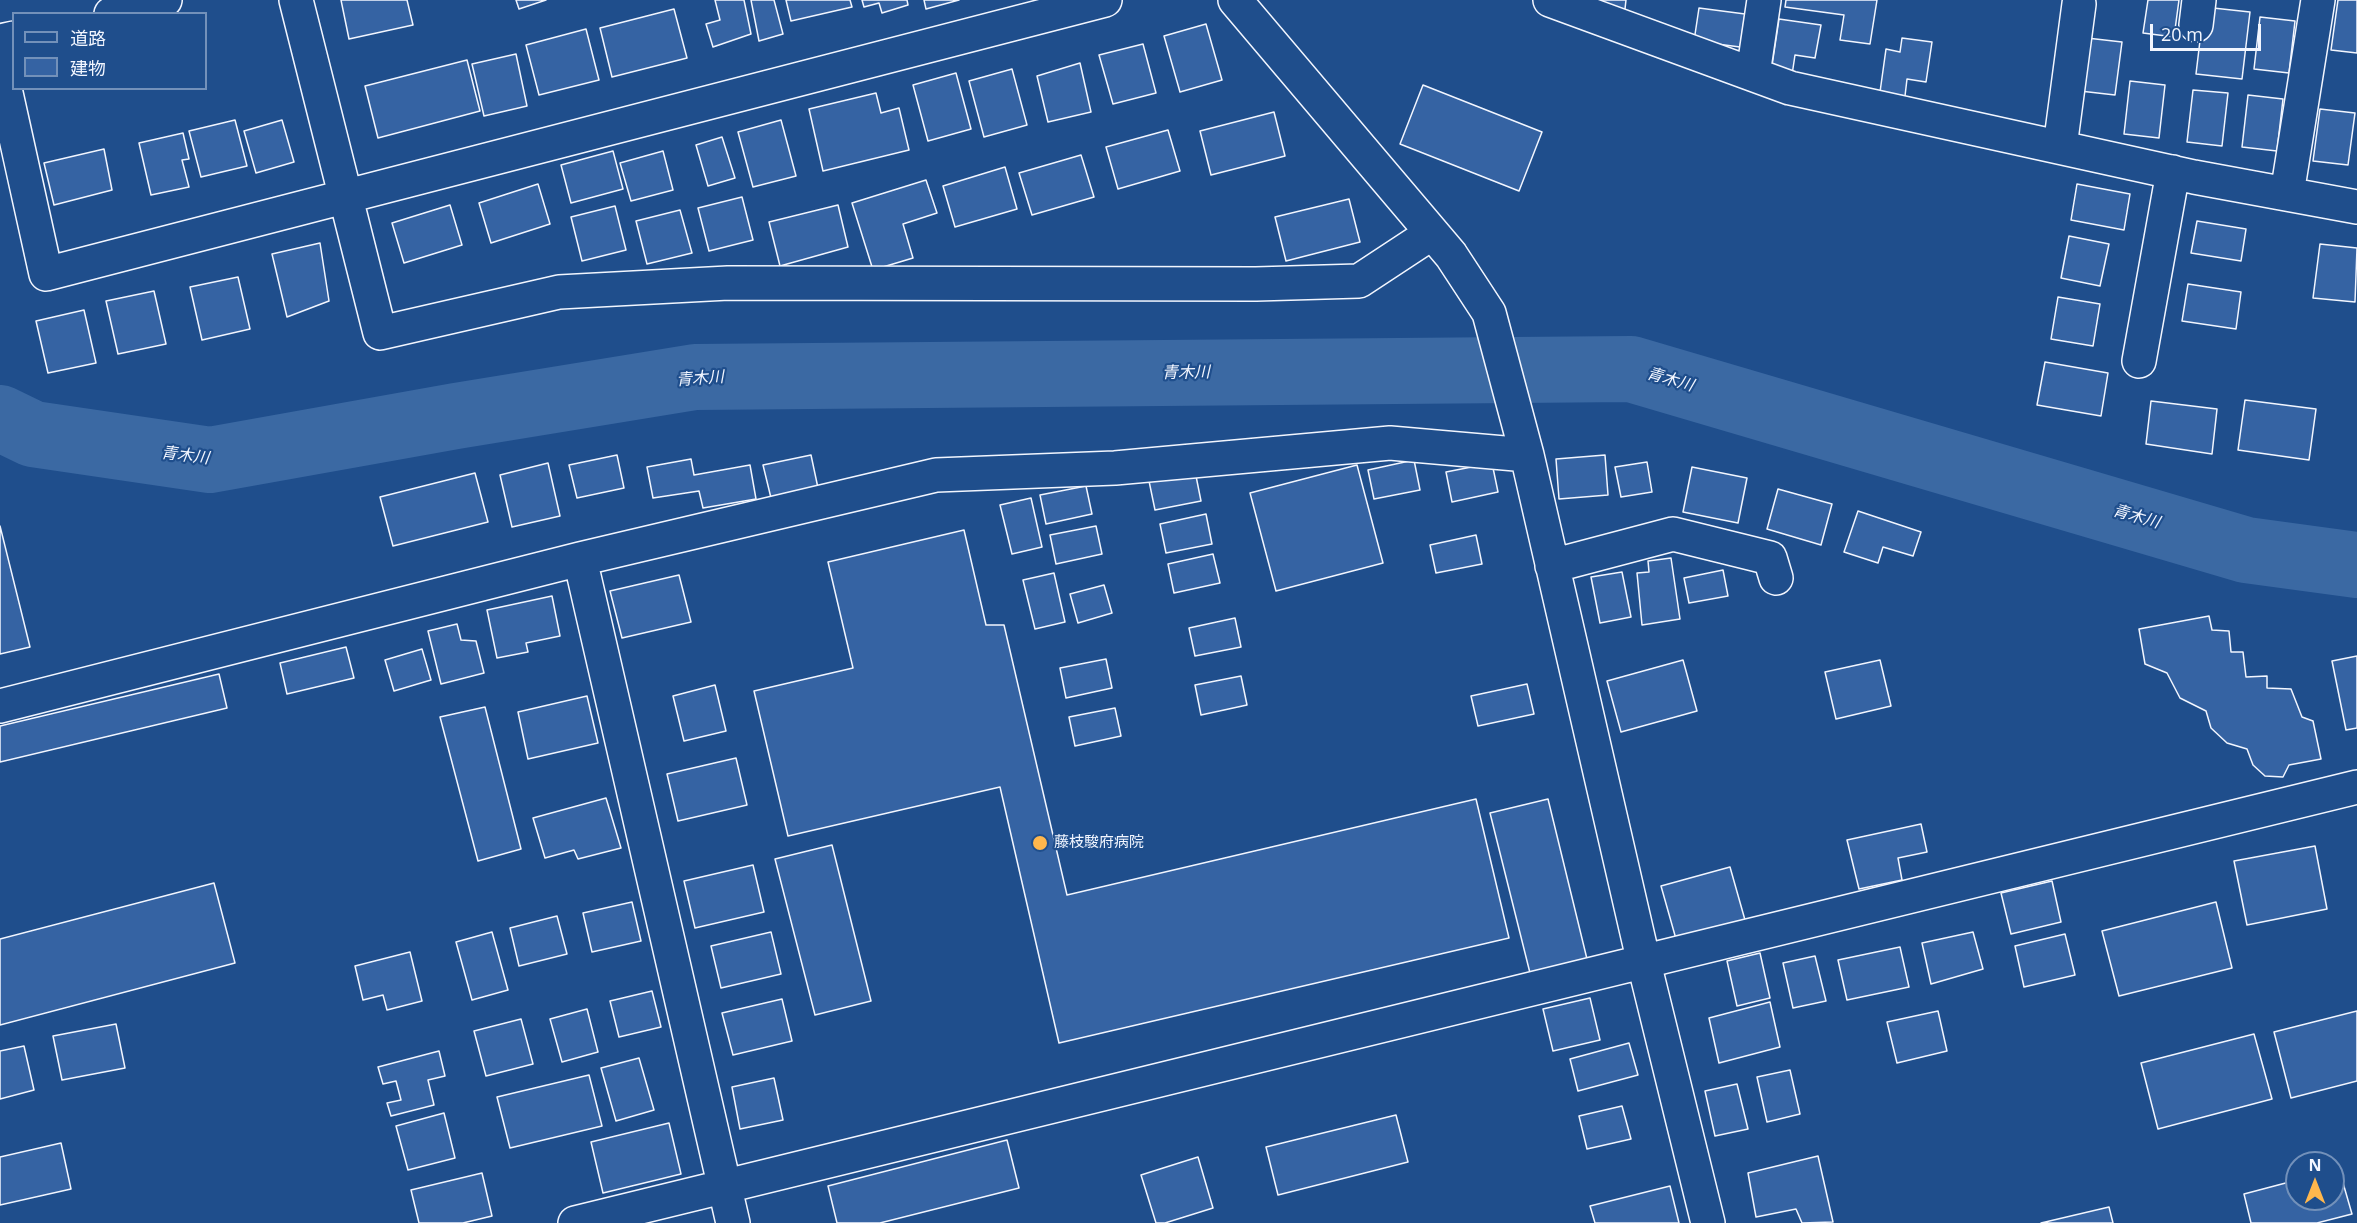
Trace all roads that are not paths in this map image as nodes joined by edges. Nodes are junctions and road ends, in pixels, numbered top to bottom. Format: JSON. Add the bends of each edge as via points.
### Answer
{"nodes":[{"id":1,"x":165,"y":0,"type":"edge"},
{"id":2,"x":296,"y":0,"type":"edge"},
{"id":3,"x":1105,"y":0,"type":"edge"},
{"id":4,"x":1235,"y":0,"type":"edge"},
{"id":5,"x":1550,"y":0,"type":"edge"},
{"id":6,"x":1764,"y":0,"type":"edge"},
{"id":7,"x":2318,"y":0,"type":"edge"},
{"id":8,"x":2079,"y":4,"type":"dead end"},
{"id":9,"x":119,"y":12,"type":"edge"},
{"id":10,"x":0,"y":66,"type":"edge"},
{"id":11,"x":1753,"y":74,"type":"junction"},
{"id":12,"x":2060,"y":147,"type":"junction"},
{"id":13,"x":2173,"y":172,"type":"junction"},
{"id":14,"x":2287,"y":194,"type":"junction"},
{"id":15,"x":346,"y":197,"type":"junction"},
{"id":16,"x":2357,"y":207,"type":"edge"},
{"id":17,"x":1432,"y":233,"type":"junction"},
{"id":18,"x":2139,"y":361,"type":"dead end"},
{"id":19,"x":1523,"y":442,"type":"junction"},
{"id":20,"x":580,"y":559,"type":"junction"},
{"id":21,"x":1552,"y":566,"type":"junction"},
{"id":22,"x":1776,"y":578,"type":"dead end"},
{"id":23,"x":0,"y":706,"type":"edge"},
{"id":24,"x":2357,"y":787,"type":"edge"},
{"id":25,"x":1644,"y":963,"type":"junction"},
{"id":26,"x":724,"y":1186,"type":"junction"},
{"id":27,"x":574,"y":1223,"type":"edge"},
{"id":28,"x":733,"y":1223,"type":"edge"},
{"id":29,"x":1708,"y":1223,"type":"edge"}],
"edges":[{"from":1,"to":9,"type":"street"},
{"from":2,"to":15,"type":"street"},
{"from":3,"to":15,"type":"street"},
{"from":4,"to":17,"type":"street"},
{"from":5,"to":11,"type":"street"},
{"from":6,"to":11,"type":"street"},
{"from":7,"to":14,"type":"street"},
{"from":8,"to":12,"type":"street"},
{"from":10,"to":15,"type":"street","via":[[46,274]]},
{"from":11,"to":12,"type":"street","via":[[1790,88]]},
{"from":12,"to":13,"type":"street"},
{"from":13,"to":14,"type":"street"},
{"from":13,"to":18,"type":"street"},
{"from":14,"to":16,"type":"street"},
{"from":15,"to":17,"type":"street","via":[[380,333],[559,292],[728,283],[1359,282]]},
{"from":17,"to":19,"type":"street","via":[[1489,313]]},
{"from":19,"to":20,"type":"street","via":[[1390,442],[1115,468],[936,474]]},
{"from":19,"to":21,"type":"street"},
{"from":20,"to":23,"type":"street"},
{"from":20,"to":26,"type":"street"},
{"from":21,"to":22,"type":"street","via":[[1673,534],[1770,558]]},
{"from":21,"to":25,"type":"street"},
{"from":24,"to":25,"type":"street"},
{"from":25,"to":26,"type":"street"},
{"from":25,"to":29,"type":"street"},
{"from":26,"to":27,"type":"street"},
{"from":26,"to":28,"type":"street"}]}
